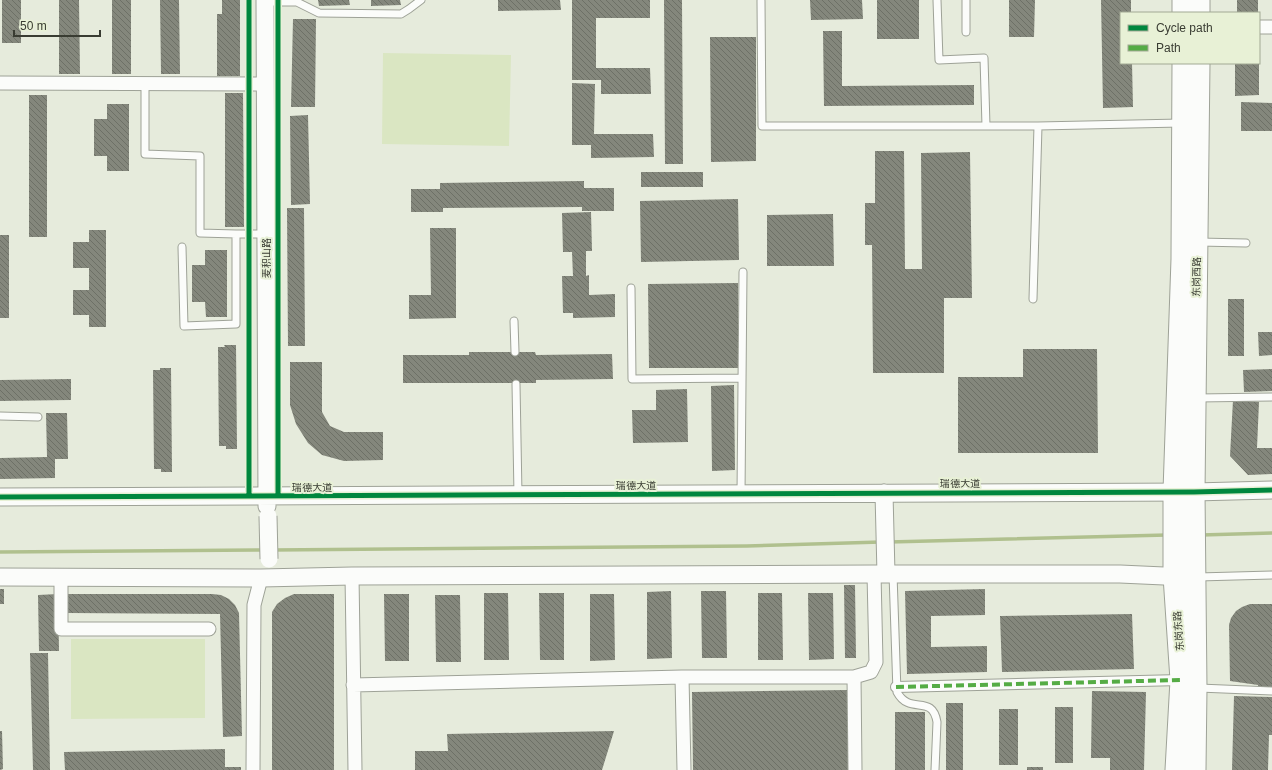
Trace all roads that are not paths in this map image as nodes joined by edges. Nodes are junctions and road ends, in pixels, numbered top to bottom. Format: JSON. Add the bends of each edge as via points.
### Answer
{"nodes":[{"id":1,"x":421,"y":0,"type":"edge"},
{"id":2,"x":937,"y":0,"type":"edge"},
{"id":3,"x":966,"y":0,"type":"edge"},
{"id":4,"x":1183,"y":0,"type":"edge"},
{"id":5,"x":1199,"y":0,"type":"edge"},
{"id":6,"x":265,"y":1,"type":"edge"},
{"id":7,"x":761,"y":1,"type":"edge"},
{"id":8,"x":1183,"y":12,"type":"edge"},
{"id":9,"x":1199,"y":12,"type":"edge"},
{"id":10,"x":1260,"y":27,"type":"edge"},
{"id":11,"x":1272,"y":27,"type":"edge"},
{"id":12,"x":966,"y":32,"type":"dead end"},
{"id":13,"x":1183,"y":64,"type":"edge"},
{"id":14,"x":1199,"y":64,"type":"edge"},
{"id":15,"x":0,"y":83,"type":"edge"},
{"id":16,"x":145,"y":84,"type":"junction"},
{"id":17,"x":265,"y":84,"type":"junction"},
{"id":18,"x":1183,"y":123,"type":"junction"},
{"id":19,"x":986,"y":126,"type":"junction"},
{"id":20,"x":1038,"y":126,"type":"junction"},
{"id":21,"x":236,"y":234,"type":"junction"},
{"id":22,"x":266,"y":234,"type":"junction"},
{"id":23,"x":1197,"y":242,"type":"junction"},
{"id":24,"x":1246,"y":243,"type":"dead end"},
{"id":25,"x":182,"y":247,"type":"dead end"},
{"id":26,"x":742,"y":272,"type":"dead end"},
{"id":27,"x":631,"y":288,"type":"dead end"},
{"id":28,"x":1033,"y":299,"type":"dead end"},
{"id":29,"x":514,"y":321,"type":"dead end"},
{"id":30,"x":515,"y":352,"type":"dead end"},
{"id":31,"x":742,"y":378,"type":"junction"},
{"id":32,"x":516,"y":384,"type":"dead end"},
{"id":33,"x":1272,"y":397,"type":"edge"},
{"id":34,"x":1195,"y":398,"type":"junction"},
{"id":35,"x":0,"y":416,"type":"edge"},
{"id":36,"x":38,"y":416,"type":"dead end"},
{"id":37,"x":1272,"y":490,"type":"edge"},
{"id":38,"x":1184,"y":491,"type":"junction"},
{"id":39,"x":884,"y":493,"type":"junction"},
{"id":40,"x":741,"y":494,"type":"junction"},
{"id":41,"x":518,"y":495,"type":"junction"},
{"id":42,"x":267,"y":496,"type":"junction"},
{"id":43,"x":0,"y":497,"type":"edge"},
{"id":44,"x":1184,"y":514,"type":"junction"},
{"id":45,"x":1174,"y":566,"type":"junction"},
{"id":46,"x":885,"y":570,"type":"junction"},
{"id":47,"x":1195,"y":570,"type":"junction"},
{"id":48,"x":1272,"y":575,"type":"edge"},
{"id":49,"x":352,"y":576,"type":"junction"},
{"id":50,"x":61,"y":577,"type":"junction"},
{"id":51,"x":0,"y":578,"type":"edge"},
{"id":52,"x":262,"y":578,"type":"junction"},
{"id":53,"x":209,"y":629,"type":"dead end"},
{"id":54,"x":854,"y":677,"type":"junction"},
{"id":55,"x":682,"y":678,"type":"junction"},
{"id":56,"x":1189,"y":684,"type":"junction"},
{"id":57,"x":353,"y":685,"type":"junction"},
{"id":58,"x":896,"y":687,"type":"junction"},
{"id":59,"x":1272,"y":690,"type":"edge"},
{"id":60,"x":253,"y":770,"type":"edge"},
{"id":61,"x":355,"y":770,"type":"edge"},
{"id":62,"x":684,"y":770,"type":"edge"},
{"id":63,"x":855,"y":770,"type":"edge"},
{"id":64,"x":935,"y":770,"type":"edge"},
{"id":65,"x":1176,"y":770,"type":"edge"},
{"id":66,"x":1195,"y":770,"type":"edge"}],
"edges":[{"from":1,"to":6,"type":"lane","via":[[401,14],[319,14],[297,2]]},
{"from":2,"to":19,"type":"lane","via":[[939,60],[984,58]]},
{"from":3,"to":12,"type":"lane"},
{"from":4,"to":8,"type":"main road"},
{"from":5,"to":9,"type":"main road"},
{"from":6,"to":17,"type":"street","name":"麦积山路"},
{"from":7,"to":19,"type":"lane","via":[[762,126]]},
{"from":10,"to":11,"type":"street"},
{"from":13,"to":18,"type":"main road","name":"东岗西路"},
{"from":14,"to":23,"type":"main road","name":"东岗西路"},
{"from":15,"to":16,"type":"street"},
{"from":16,"to":17,"type":"street"},
{"from":16,"to":21,"type":"lane","via":[[145,154],[200,156],[200,234]]},
{"from":17,"to":22,"type":"street","name":"麦积山路"},
{"from":18,"to":20,"type":"lane"},
{"from":18,"to":38,"type":"main road","name":"东岗西路"},
{"from":19,"to":20,"type":"lane"},
{"from":20,"to":28,"type":"lane"},
{"from":21,"to":22,"type":"lane"},
{"from":21,"to":25,"type":"lane","via":[[236,324],[184,326]]},
{"from":22,"to":42,"type":"street","name":"麦积山路"},
{"from":23,"to":24,"type":"lane"},
{"from":23,"to":34,"type":"main road","name":"东岗西路"},
{"from":26,"to":31,"type":"lane"},
{"from":27,"to":31,"type":"lane","via":[[632,379]]},
{"from":29,"to":30,"type":"lane"},
{"from":31,"to":40,"type":"lane"},
{"from":32,"to":41,"type":"lane"},
{"from":33,"to":34,"type":"lane"},
{"from":34,"to":38,"type":"main road","name":"东岗西路"},
{"from":35,"to":36,"type":"lane"},
{"from":37,"to":38,"type":"street","name":"瑞德大道"},
{"from":38,"to":39,"type":"street","name":"瑞德大道"},
{"from":38,"to":44,"type":"main road","name":"东岗东路"},
{"from":39,"to":40,"type":"street","name":"瑞德大道"},
{"from":39,"to":46,"type":"street"},
{"from":40,"to":41,"type":"street","name":"瑞德大道"},
{"from":41,"to":42,"type":"street","name":"瑞德大道"},
{"from":42,"to":43,"type":"street","name":"瑞德大道"},
{"from":42,"to":52,"type":"street","name":"麦积山路","bridge":true,"via":[[269,559]]},
{"from":44,"to":45,"type":"main road","name":"东岗东路"},
{"from":44,"to":47,"type":"main road","name":"东岗东路"},
{"from":45,"to":46,"type":"street","via":[[1120,574]]},
{"from":45,"to":47,"type":"street"},
{"from":45,"to":56,"type":"main road","name":"东岗东路"},
{"from":46,"to":49,"type":"street"},
{"from":46,"to":54,"type":"street","via":[[876,662],[871,672]]},
{"from":46,"to":58,"type":"lane"},
{"from":47,"to":48,"type":"lane"},
{"from":47,"to":56,"type":"main road","name":"东岗东路"},
{"from":49,"to":52,"type":"street"},
{"from":49,"to":57,"type":"street"},
{"from":50,"to":51,"type":"street"},
{"from":50,"to":52,"type":"street"},
{"from":50,"to":53,"type":"street","via":[[61,629]]},
{"from":52,"to":60,"type":"street","via":[[254,605]]},
{"from":54,"to":55,"type":"street"},
{"from":54,"to":63,"type":"street"},
{"from":55,"to":57,"type":"street"},
{"from":55,"to":62,"type":"street"},
{"from":56,"to":58,"type":"street"},
{"from":56,"to":59,"type":"lane"},
{"from":56,"to":65,"type":"main road","name":"东岗东路"},
{"from":56,"to":66,"type":"main road","name":"东岗东路"},
{"from":57,"to":61,"type":"street"},
{"from":58,"to":64,"type":"lane","via":[[904,702],[930,708],[936,717]]}]}
